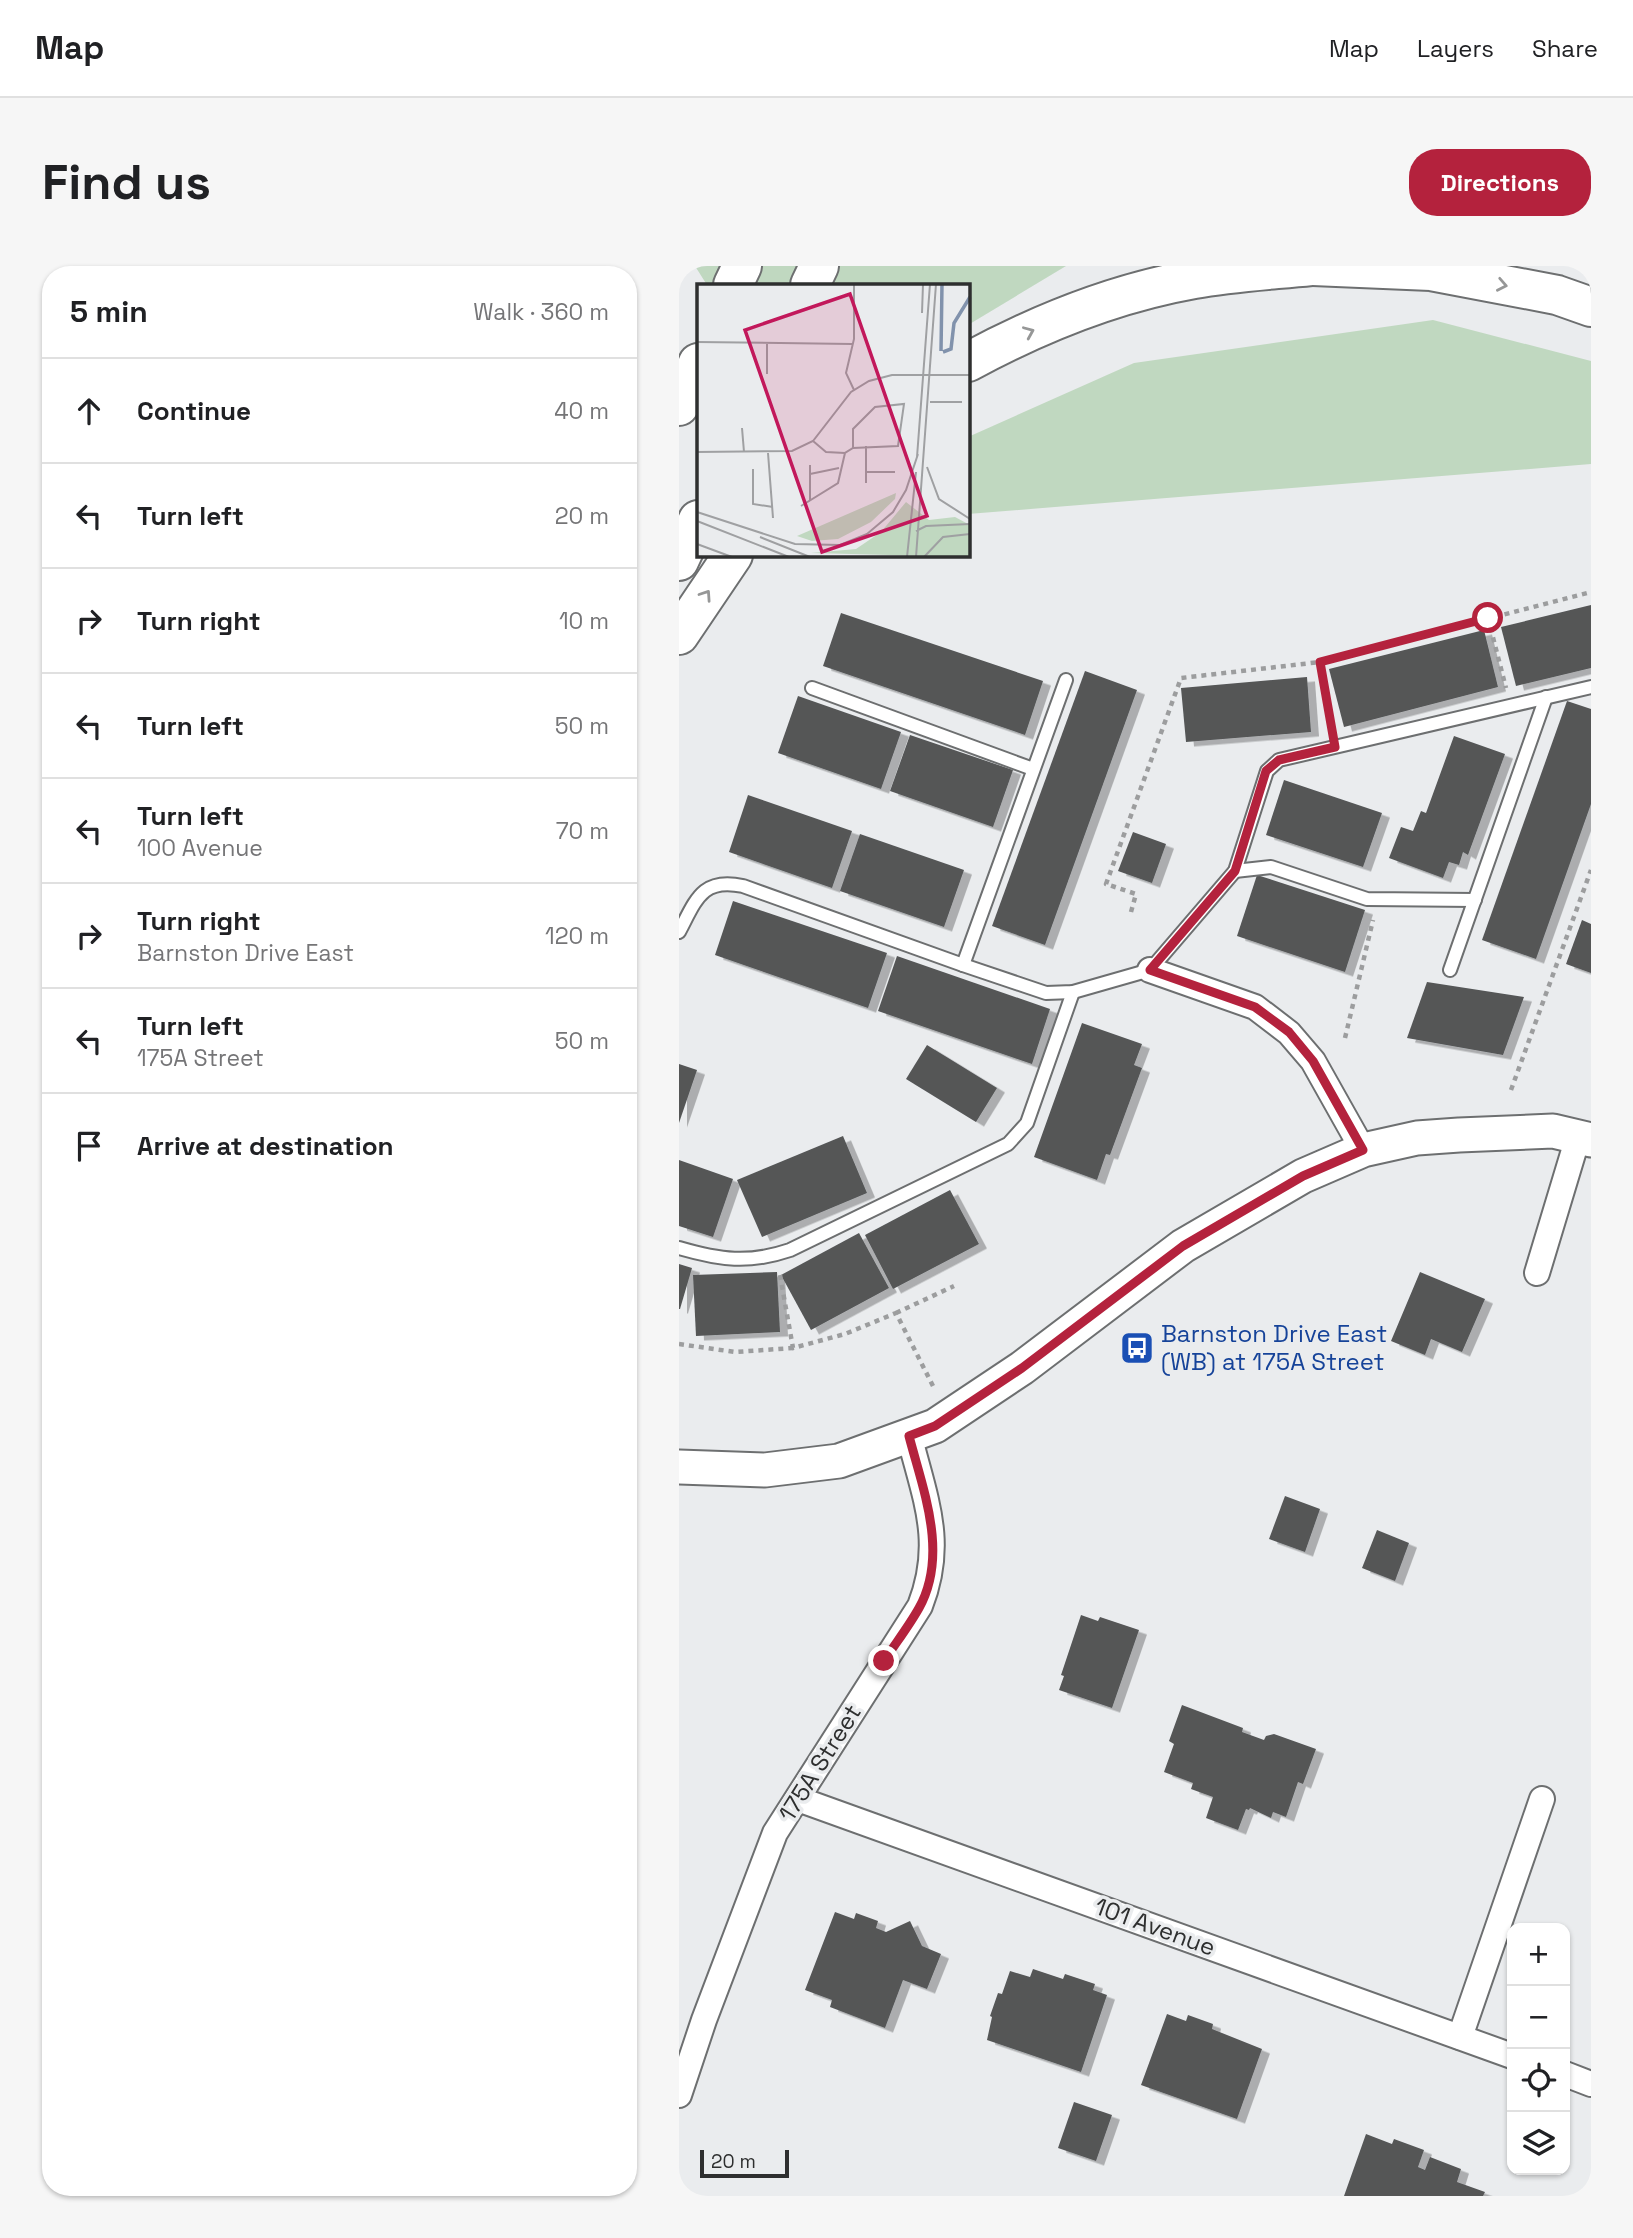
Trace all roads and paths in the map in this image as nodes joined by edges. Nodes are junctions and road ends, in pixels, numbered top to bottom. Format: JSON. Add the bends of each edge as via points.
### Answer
{"nodes":[{"id":1,"x":742,"y":266,"type":"edge"},
{"id":2,"x":819,"y":266,"type":"edge"},
{"id":3,"x":1312,"y":266,"type":"edge"},
{"id":4,"x":733,"y":284,"type":"edge"},
{"id":5,"x":810,"y":284,"type":"edge"},
{"id":6,"x":1591,"y":307,"type":"edge"},
{"id":7,"x":969,"y":361,"type":"edge"},
{"id":8,"x":697,"y":365,"type":"edge"},
{"id":9,"x":679,"y":406,"type":"edge"},
{"id":10,"x":697,"y":522,"type":"edge"},
{"id":11,"x":732,"y":556,"type":"edge"},
{"id":12,"x":679,"y":561,"type":"edge"},
{"id":13,"x":1591,"y":592,"type":"edge"},
{"id":14,"x":1488,"y":618,"type":"junction"},
{"id":15,"x":679,"y":635,"type":"edge"},
{"id":16,"x":1320,"y":662,"type":"junction"},
{"id":17,"x":1066,"y":680,"type":"dead end"},
{"id":18,"x":1591,"y":687,"type":"edge"},
{"id":19,"x":812,"y":688,"type":"dead end"},
{"id":20,"x":1546,"y":697,"type":"junction"},
{"id":21,"x":1510,"y":706,"type":"junction"},
{"id":22,"x":1335,"y":747,"type":"junction"},
{"id":23,"x":1034,"y":769,"type":"junction"},
{"id":24,"x":1591,"y":870,"type":"edge"},
{"id":25,"x":1235,"y":871,"type":"junction"},
{"id":26,"x":1377,"y":900,"type":"junction"},
{"id":27,"x":1475,"y":900,"type":"junction"},
{"id":28,"x":1131,"y":912,"type":"dead end"},
{"id":29,"x":679,"y":932,"type":"edge"},
{"id":30,"x":963,"y":965,"type":"junction"},
{"id":31,"x":1150,"y":970,"type":"junction"},
{"id":32,"x":1450,"y":970,"type":"dead end"},
{"id":33,"x":1073,"y":992,"type":"junction"},
{"id":34,"x":1345,"y":1038,"type":"dead end"},
{"id":35,"x":1511,"y":1090,"type":"dead end"},
{"id":36,"x":1584,"y":1138,"type":"edge"},
{"id":37,"x":1363,"y":1150,"type":"junction"},
{"id":38,"x":679,"y":1248,"type":"edge"},
{"id":39,"x":776,"y":1255,"type":"junction"},
{"id":40,"x":1537,"y":1273,"type":"dead end"},
{"id":41,"x":954,"y":1286,"type":"dead end"},
{"id":42,"x":896,"y":1313,"type":"junction"},
{"id":43,"x":679,"y":1344,"type":"edge"},
{"id":44,"x":793,"y":1348,"type":"junction"},
{"id":45,"x":934,"y":1389,"type":"dead end"},
{"id":46,"x":909,"y":1436,"type":"junction"},
{"id":47,"x":679,"y":1467,"type":"edge"},
{"id":48,"x":798,"y":1799,"type":"junction"},
{"id":49,"x":1542,"y":1799,"type":"dead end"},
{"id":50,"x":1460,"y":2037,"type":"junction"},
{"id":51,"x":1507,"y":2054,"type":"edge"},
{"id":52,"x":1570,"y":2076,"type":"edge"},
{"id":53,"x":1591,"y":2084,"type":"edge"},
{"id":54,"x":679,"y":2095,"type":"edge"}],
"edges":[{"from":1,"to":4,"type":"highway"},
{"from":2,"to":5,"type":"highway"},
{"from":3,"to":6,"type":"highway","one_way":true,"via":[[1431,271],[1557,295]]},
{"from":7,"to":3,"type":"highway","one_way":true,"via":[[1102,302],[1194,279]]},
{"from":8,"to":9,"type":"highway"},
{"from":10,"to":12,"type":"highway"},
{"from":15,"to":11,"type":"highway","one_way":true},
{"from":13,"to":14,"type":"path"},
{"from":14,"to":16,"type":"path"},
{"from":14,"to":21,"type":"path"},
{"from":16,"to":22,"type":"path"},
{"from":16,"to":28,"type":"path","via":[[1181,678],[1106,884],[1136,894]]},
{"from":17,"to":23,"type":"lane"},
{"from":18,"to":20,"type":"lane"},
{"from":19,"to":23,"type":"lane"},
{"from":20,"to":21,"type":"lane"},
{"from":20,"to":27,"type":"lane"},
{"from":21,"to":22,"type":"lane"},
{"from":22,"to":25,"type":"lane","via":[[1279,760],[1266,771]]},
{"from":23,"to":30,"type":"lane"},
{"from":24,"to":35,"type":"path"},
{"from":25,"to":26,"type":"lane","via":[[1272,867]]},
{"from":25,"to":31,"type":"lane"},
{"from":26,"to":27,"type":"lane"},
{"from":26,"to":34,"type":"path"},
{"from":27,"to":32,"type":"lane"},
{"from":29,"to":30,"type":"lane","via":[[702,894],[714,884],[727,883]]},
{"from":30,"to":33,"type":"lane","via":[[1047,993]]},
{"from":31,"to":33,"type":"lane"},
{"from":31,"to":37,"type":"street","via":[[1255,1007],[1289,1032],[1313,1061]]},
{"from":33,"to":39,"type":"lane","via":[[1027,1123],[1008,1144]]},
{"from":36,"to":37,"type":"street","via":[[1553,1131],[1459,1135],[1417,1138]]},
{"from":36,"to":40,"type":"street"},
{"from":37,"to":46,"type":"street","via":[[1303,1176],[1183,1246],[1022,1368],[935,1426]]},
{"from":38,"to":39,"type":"lane","via":[[731,1259]]},
{"from":39,"to":44,"type":"path"},
{"from":41,"to":42,"type":"path"},
{"from":42,"to":44,"type":"path"},
{"from":42,"to":45,"type":"path"},
{"from":43,"to":44,"type":"path","via":[[735,1352]]},
{"from":46,"to":47,"type":"street","via":[[839,1461],[765,1470]]},
{"from":46,"to":48,"type":"street","name":"175A Street","via":[[932,1530],[927,1588]]},
{"from":48,"to":50,"type":"street","name":"101 Avenue"},
{"from":48,"to":54,"type":"street","name":"175A Street","via":[[775,1833]]},
{"from":49,"to":50,"type":"street"},
{"from":50,"to":51,"type":"street","name":"101 Avenue"},
{"from":52,"to":53,"type":"street"}]}
